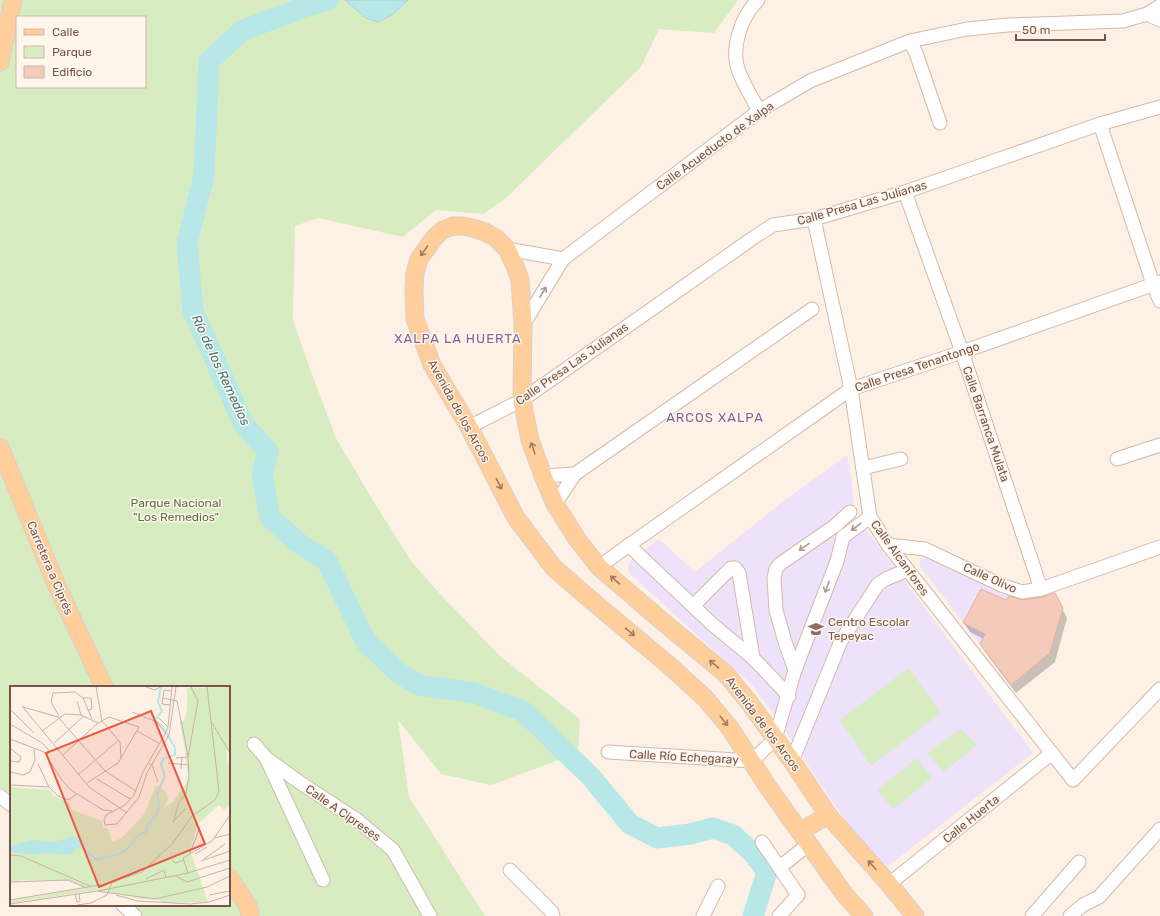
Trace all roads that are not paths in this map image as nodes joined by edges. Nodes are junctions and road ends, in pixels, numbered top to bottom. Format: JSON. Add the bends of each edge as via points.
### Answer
{"nodes":[{"id":1,"x":13,"y":0,"type":"edge"},
{"id":2,"x":758,"y":0,"type":"edge"},
{"id":3,"x":1160,"y":6,"type":"edge"},
{"id":4,"x":1147,"y":14,"type":"junction"},
{"id":5,"x":1160,"y":20,"type":"edge"},
{"id":6,"x":910,"y":40,"type":"junction"},
{"id":7,"x":0,"y":60,"type":"edge"},
{"id":8,"x":1160,"y":107,"type":"edge"},
{"id":9,"x":759,"y":111,"type":"junction"},
{"id":10,"x":940,"y":123,"type":"dead end"},
{"id":11,"x":1100,"y":124,"type":"junction"},
{"id":12,"x":905,"y":192,"type":"junction"},
{"id":13,"x":814,"y":219,"type":"junction"},
{"id":14,"x":507,"y":249,"type":"junction"},
{"id":15,"x":564,"y":259,"type":"junction"},
{"id":16,"x":1157,"y":283,"type":"edge"},
{"id":17,"x":1160,"y":302,"type":"edge"},
{"id":18,"x":812,"y":309,"type":"dead end"},
{"id":19,"x":523,"y":325,"type":"junction"},
{"id":20,"x":962,"y":352,"type":"junction"},
{"id":21,"x":851,"y":389,"type":"junction"},
{"id":22,"x":522,"y":400,"type":"junction"},
{"id":23,"x":469,"y":427,"type":"junction"},
{"id":24,"x":1160,"y":445,"type":"edge"},
{"id":25,"x":0,"y":447,"type":"edge"},
{"id":26,"x":902,"y":459,"type":"dead end"},
{"id":27,"x":1117,"y":459,"type":"dead end"},
{"id":28,"x":862,"y":468,"type":"junction"},
{"id":29,"x":575,"y":474,"type":"junction"},
{"id":30,"x":543,"y":476,"type":"junction"},
{"id":31,"x":555,"y":504,"type":"junction"},
{"id":32,"x":850,"y":512,"type":"dead end"},
{"id":33,"x":870,"y":516,"type":"junction"},
{"id":34,"x":836,"y":525,"type":"junction"},
{"id":35,"x":843,"y":537,"type":"junction"},
{"id":36,"x":629,"y":545,"type":"junction"},
{"id":37,"x":888,"y":546,"type":"junction"},
{"id":38,"x":1160,"y":547,"type":"edge"},
{"id":39,"x":599,"y":567,"type":"junction"},
{"id":40,"x":907,"y":570,"type":"junction"},
{"id":41,"x":1041,"y":589,"type":"junction"},
{"id":42,"x":693,"y":606,"type":"junction"},
{"id":43,"x":753,"y":658,"type":"junction"},
{"id":44,"x":795,"y":670,"type":"junction"},
{"id":45,"x":104,"y":686,"type":"edge"},
{"id":46,"x":1160,"y":689,"type":"edge"},
{"id":47,"x":788,"y":696,"type":"junction"},
{"id":48,"x":775,"y":739,"type":"junction"},
{"id":49,"x":254,"y":744,"type":"dead end"},
{"id":50,"x":608,"y":752,"type":"dead end"},
{"id":51,"x":1052,"y":753,"type":"junction"},
{"id":52,"x":266,"y":758,"type":"junction"},
{"id":53,"x":752,"y":761,"type":"junction"},
{"id":54,"x":792,"y":761,"type":"junction"},
{"id":55,"x":0,"y":796,"type":"edge"},
{"id":56,"x":10,"y":804,"type":"edge"},
{"id":57,"x":828,"y":815,"type":"junction"},
{"id":58,"x":1160,"y":829,"type":"edge"},
{"id":59,"x":805,"y":838,"type":"junction"},
{"id":60,"x":762,"y":842,"type":"dead end"},
{"id":61,"x":1078,"y":862,"type":"dead end"},
{"id":62,"x":780,"y":867,"type":"junction"},
{"id":63,"x":510,"y":870,"type":"dead end"},
{"id":64,"x":230,"y":879,"type":"edge"},
{"id":65,"x":323,"y":880,"type":"dead end"},
{"id":66,"x":889,"y":884,"type":"junction"},
{"id":67,"x":718,"y":886,"type":"dead end"},
{"id":68,"x":124,"y":906,"type":"edge"},
{"id":69,"x":135,"y":916,"type":"edge"},
{"id":70,"x":250,"y":916,"type":"edge"},
{"id":71,"x":430,"y":916,"type":"edge"},
{"id":72,"x":553,"y":916,"type":"edge"},
{"id":73,"x":702,"y":916,"type":"edge"},
{"id":74,"x":779,"y":916,"type":"edge"},
{"id":75,"x":864,"y":916,"type":"edge"},
{"id":76,"x":915,"y":916,"type":"edge"},
{"id":77,"x":1032,"y":916,"type":"edge"},
{"id":78,"x":1070,"y":916,"type":"edge"}],
"edges":[{"from":1,"to":7,"type":"main road"},
{"from":2,"to":9,"type":"street","via":[[741,27],[735,49],[738,72]]},
{"from":3,"to":4,"type":"street","name":"Calle Acueducto de Xalpa"},
{"from":4,"to":5,"type":"street"},
{"from":4,"to":6,"type":"street","name":"Calle Acueducto de Xalpa","via":[[1124,20],[967,29]]},
{"from":6,"to":9,"type":"street","name":"Calle Acueducto de Xalpa","via":[[810,81]]},
{"from":6,"to":10,"type":"street"},
{"from":8,"to":11,"type":"street","name":"Calle Presa Las Julianas"},
{"from":9,"to":15,"type":"street","name":"Calle Acueducto de Xalpa"},
{"from":11,"to":12,"type":"street","name":"Calle Presa Las Julianas"},
{"from":11,"to":16,"type":"street"},
{"from":12,"to":13,"type":"street","name":"Calle Presa Las Julianas"},
{"from":12,"to":20,"type":"street","name":"Calle Barranca Mulata"},
{"from":13,"to":21,"type":"street","name":"Calle Alcanfores"},
{"from":13,"to":22,"type":"street","name":"Calle Presa Las Julianas","via":[[773,225]]},
{"from":14,"to":15,"type":"street"},
{"from":14,"to":19,"type":"main road","name":"Avenida de los Arcos","via":[[520,280]]},
{"from":14,"to":23,"type":"main road","name":"Avenida de los Arcos","one_way":true,"via":[[485,232],[453,226],[442,230],[430,243],[419,259],[415,273],[415,319],[432,365]]},
{"from":19,"to":15,"type":"street","name":"Calle Acueducto de Xalpa","one_way":true},
{"from":16,"to":17,"type":"street"},
{"from":16,"to":20,"type":"street","name":"Calle Presa Tenantongo"},
{"from":18,"to":29,"type":"street"},
{"from":19,"to":22,"type":"main road","name":"Avenida de los Arcos"},
{"from":20,"to":21,"type":"street","name":"Calle Presa Tenantongo"},
{"from":20,"to":41,"type":"street","name":"Calle Barranca Mulata"},
{"from":21,"to":28,"type":"street","name":"Calle Alcanfores"},
{"from":21,"to":36,"type":"street","name":"Calle Presa Tenantongo"},
{"from":22,"to":23,"type":"street","name":"Calle Presa Las Julianas"},
{"from":30,"to":22,"type":"main road","name":"Avenida de los Arcos","one_way":true,"via":[[530,440]]},
{"from":23,"to":53,"type":"main road","name":"Avenida de los Arcos","one_way":true,"via":[[516,518],[554,568],[671,666],[705,698],[730,728]]},
{"from":24,"to":27,"type":"street"},
{"from":25,"to":45,"type":"main road","name":"Carretera a Ciprés","via":[[56,584]]},
{"from":26,"to":28,"type":"street"},
{"from":28,"to":33,"type":"street","name":"Calle Alcanfores"},
{"from":29,"to":30,"type":"street"},
{"from":29,"to":31,"type":"street"},
{"from":30,"to":31,"type":"main road","name":"Avenida de los Arcos"},
{"from":31,"to":39,"type":"main road","name":"Avenida de los Arcos","via":[[577,539]]},
{"from":32,"to":34,"type":"street"},
{"from":33,"to":35,"type":"street","one_way":true},
{"from":33,"to":37,"type":"street","name":"Calle Alcanfores"},
{"from":34,"to":35,"type":"street"},
{"from":34,"to":44,"type":"street","one_way":true,"via":[[776,569],[776,610]]},
{"from":35,"to":44,"type":"street","one_way":true,"via":[[837,561]]},
{"from":36,"to":39,"type":"street","name":"Calle Presa Tenantongo"},
{"from":36,"to":42,"type":"street"},
{"from":37,"to":40,"type":"street","name":"Calle Alcanfores"},
{"from":37,"to":41,"type":"street","name":"Calle Olivo","via":[[924,549],[1001,585],[1022,592]]},
{"from":38,"to":41,"type":"street","name":"Calle Olivo"},
{"from":48,"to":39,"type":"main road","name":"Avenida de los Arcos","one_way":true,"via":[[726,674]]},
{"from":40,"to":51,"type":"street","name":"Calle Alcanfores"},
{"from":40,"to":54,"type":"street","via":[[878,584],[841,641]]},
{"from":42,"to":43,"type":"street"},
{"from":42,"to":43,"type":"street","via":[[731,568],[735,568],[739,573]]},
{"from":43,"to":47,"type":"street"},
{"from":44,"to":47,"type":"street"},
{"from":46,"to":51,"type":"street","name":"Calle Alcanfores","via":[[1073,780]]},
{"from":47,"to":48,"type":"street"},
{"from":48,"to":53,"type":"street","name":"Calle Río Echegaray"},
{"from":48,"to":54,"type":"main road","name":"Avenida de los Arcos"},
{"from":49,"to":52,"type":"street","name":"Calle A Cipreses"},
{"from":50,"to":53,"type":"street","name":"Calle Río Echegaray"},
{"from":51,"to":66,"type":"street","name":"Calle Huerta"},
{"from":52,"to":65,"type":"street"},
{"from":52,"to":71,"type":"street","name":"Calle A Cipreses","via":[[357,820],[393,850]]},
{"from":53,"to":59,"type":"main road","name":"Avenida de los Arcos"},
{"from":54,"to":57,"type":"main road","name":"Avenida de los Arcos"},
{"from":55,"to":56,"type":"street"},
{"from":57,"to":59,"type":"main road"},
{"from":66,"to":57,"type":"main road","name":"Avenida de los Arcos","one_way":true},
{"from":58,"to":78,"type":"street","via":[[1099,896]]},
{"from":59,"to":62,"type":"street"},
{"from":59,"to":75,"type":"main road","name":"Avenida de los Arcos","via":[[845,895]]},
{"from":60,"to":62,"type":"street"},
{"from":61,"to":77,"type":"street"},
{"from":62,"to":74,"type":"street","via":[[798,895]]},
{"from":63,"to":72,"type":"street","via":[[552,912]]},
{"from":64,"to":70,"type":"main road","via":[[248,906]]},
{"from":66,"to":76,"type":"main road","name":"Avenida de los Arcos"},
{"from":67,"to":73,"type":"street"},
{"from":68,"to":69,"type":"street"}]}
